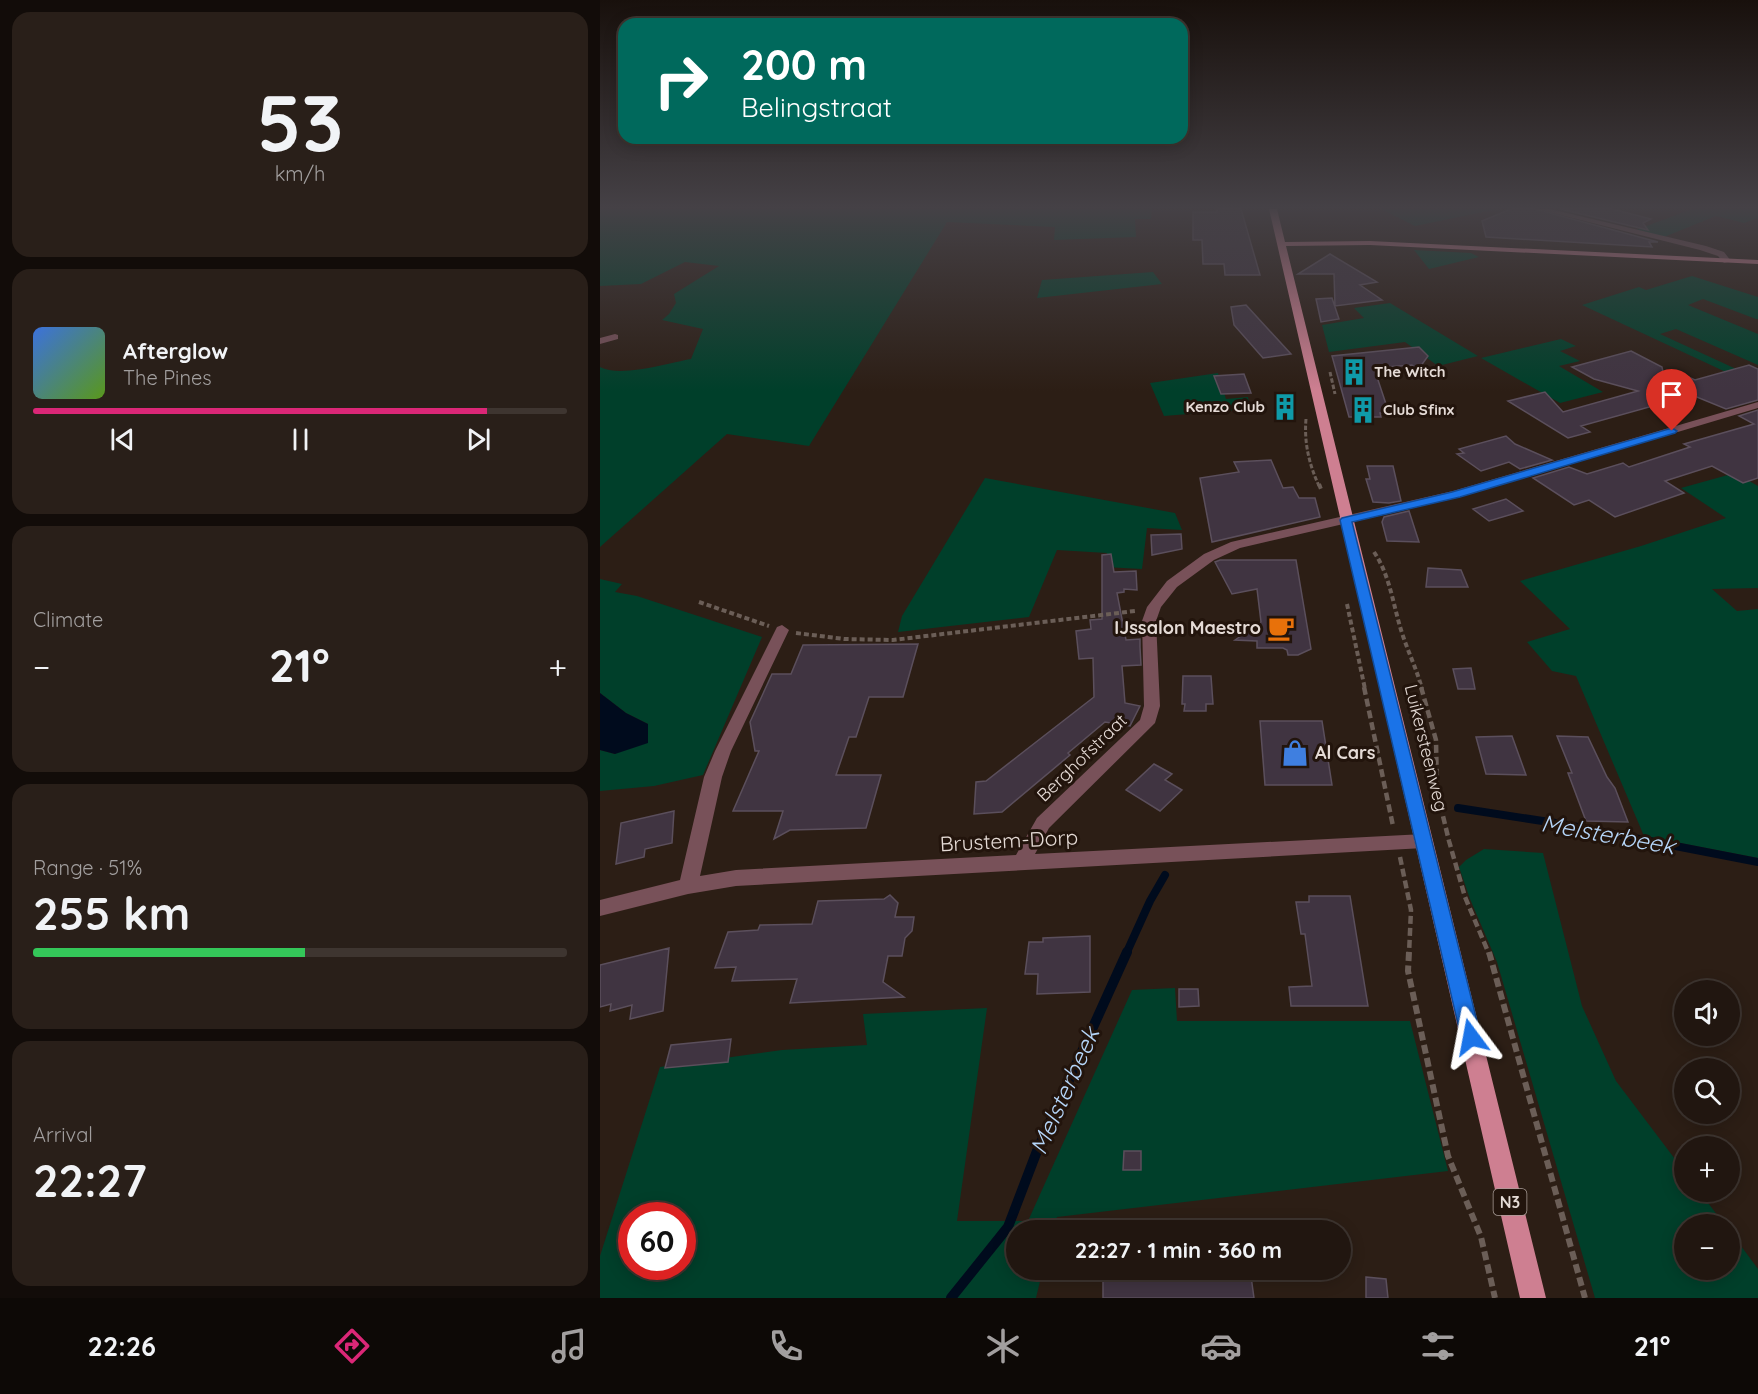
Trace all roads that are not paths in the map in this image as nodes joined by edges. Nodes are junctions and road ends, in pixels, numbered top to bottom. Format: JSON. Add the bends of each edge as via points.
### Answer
{"nodes":[{"id":1,"x":1287,"y":270,"type":"edge"},
{"id":2,"x":615,"y":337,"type":"dead end"},
{"id":3,"x":600,"y":341,"type":"edge"},
{"id":4,"x":1758,"y":405,"type":"edge"},
{"id":5,"x":1346,"y":520,"type":"junction"},
{"id":6,"x":782,"y":630,"type":"road end"},
{"id":7,"x":1424,"y":841,"type":"junction"},
{"id":8,"x":1022,"y":863,"type":"junction"},
{"id":9,"x":688,"y":886,"type":"junction"},
{"id":10,"x":600,"y":908,"type":"edge"},
{"id":11,"x":1533,"y":1298,"type":"edge"}],
"edges":[{"from":1,"to":5,"type":"main road","name":"Luikersteenweg","number":"N3"},
{"from":2,"to":3,"type":"street"},
{"from":4,"to":5,"type":"street","via":[[1456,494]]},
{"from":5,"to":7,"type":"main road","name":"Luikersteenweg","number":"N3"},
{"from":5,"to":8,"type":"street","name":"Berghofstraat","via":[[1217,552],[1167,589],[1149,621],[1152,706],[1147,723],[1043,823]]},
{"from":6,"to":9,"type":"street","via":[[713,777]]},
{"from":7,"to":8,"type":"street","name":"Brustem-Dorp"},
{"from":7,"to":11,"type":"main road","name":"Luikersteenweg","number":"N3"},
{"from":8,"to":9,"type":"street","name":"Brustem-Dorp","via":[[736,878]]},
{"from":9,"to":10,"type":"street","name":"Brustem-Dorp"}]}
